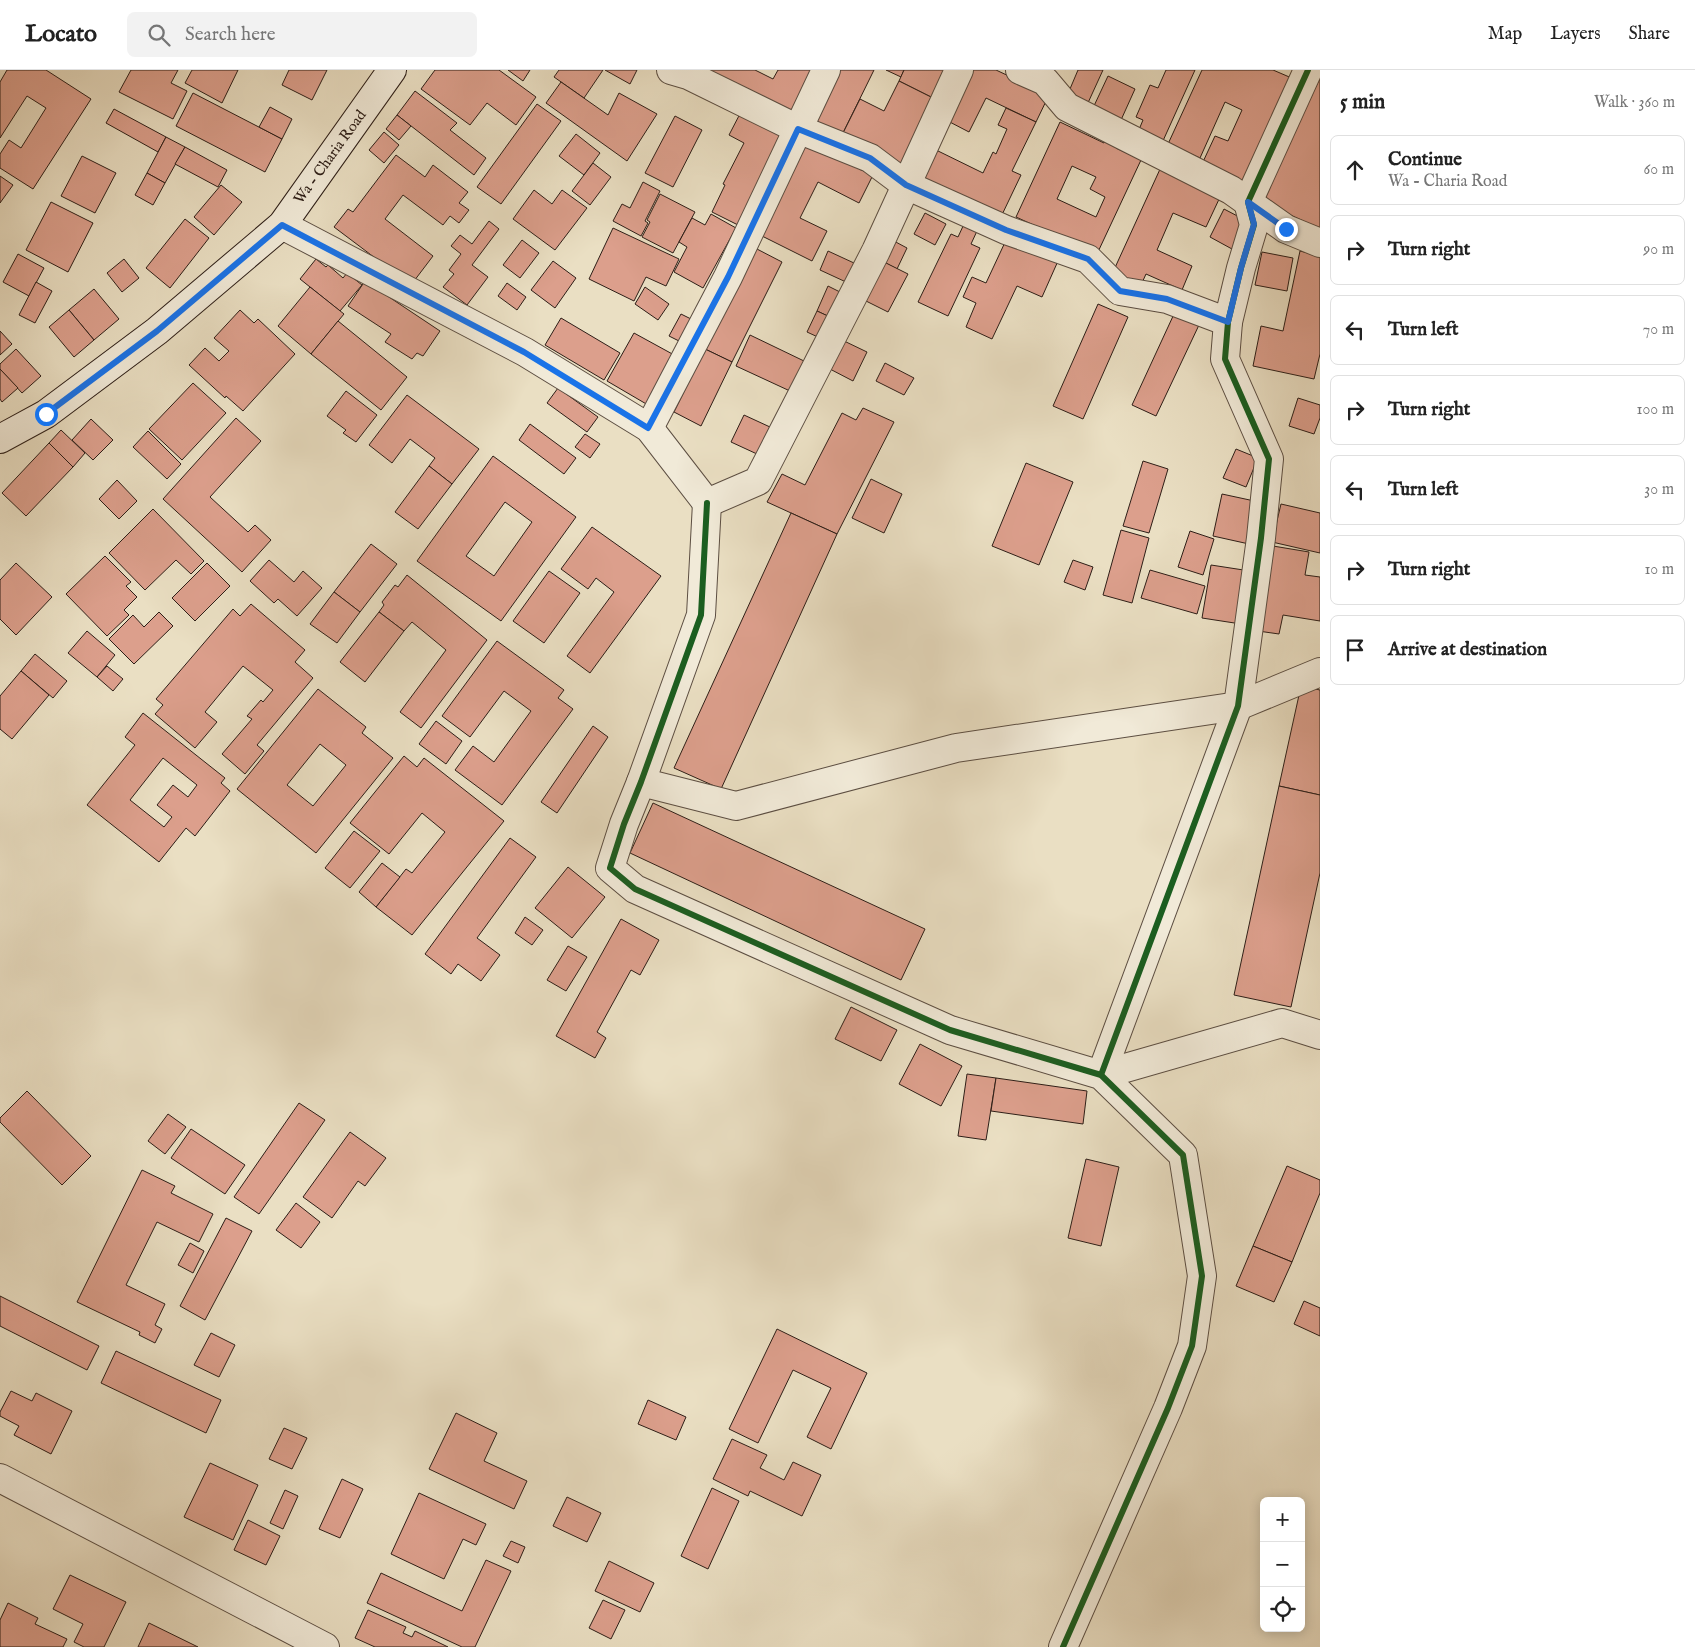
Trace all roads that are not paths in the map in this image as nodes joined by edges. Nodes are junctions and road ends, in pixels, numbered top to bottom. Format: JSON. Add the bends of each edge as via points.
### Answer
{"nodes":[{"id":1,"x":392,"y":70,"type":"edge"},
{"id":2,"x":671,"y":70,"type":"edge"},
{"id":3,"x":826,"y":70,"type":"edge"},
{"id":4,"x":959,"y":70,"type":"edge"},
{"id":5,"x":1020,"y":70,"type":"edge"},
{"id":6,"x":1308,"y":70,"type":"edge"},
{"id":7,"x":798,"y":129,"type":"junction"},
{"id":8,"x":906,"y":185,"type":"junction"},
{"id":9,"x":1248,"y":202,"type":"junction"},
{"id":10,"x":282,"y":225,"type":"junction"},
{"id":11,"x":1320,"y":243,"type":"edge"},
{"id":12,"x":1228,"y":322,"type":"junction"},
{"id":13,"x":648,"y":428,"type":"junction"},
{"id":14,"x":0,"y":438,"type":"edge"},
{"id":15,"x":707,"y":503,"type":"junction"},
{"id":16,"x":1320,"y":672,"type":"edge"},
{"id":17,"x":1238,"y":706,"type":"junction"},
{"id":18,"x":641,"y":782,"type":"junction"},
{"id":19,"x":1320,"y":1035,"type":"edge"},
{"id":20,"x":1101,"y":1075,"type":"junction"},
{"id":21,"x":0,"y":1478,"type":"edge"},
{"id":22,"x":325,"y":1647,"type":"edge"},
{"id":23,"x":1063,"y":1647,"type":"edge"}],
"edges":[{"from":1,"to":10,"type":"street","name":"Wa - Charia Road"},
{"from":2,"to":7,"type":"street","via":[[688,75]]},
{"from":3,"to":7,"type":"street"},
{"from":4,"to":8,"type":"street"},
{"from":5,"to":9,"type":"street","via":[[1045,80],[1068,107],[1231,190]]},
{"from":6,"to":9,"type":"street"},
{"from":7,"to":8,"type":"street","via":[[870,158]]},
{"from":7,"to":13,"type":"street","via":[[728,277]]},
{"from":8,"to":12,"type":"street","via":[[1006,230],[1088,259],[1120,291],[1167,299]]},
{"from":8,"to":15,"type":"street","via":[[876,251],[758,481]]},
{"from":9,"to":11,"type":"street","via":[[1286,229]]},
{"from":9,"to":12,"type":"street","via":[[1254,224]]},
{"from":10,"to":13,"type":"street","via":[[524,352]]},
{"from":10,"to":14,"type":"street","name":"Wa - Charia Road","via":[[157,331],[46,414]]},
{"from":12,"to":17,"type":"street","via":[[1225,359],[1269,459]]},
{"from":13,"to":15,"type":"street"},
{"from":15,"to":18,"type":"street","via":[[701,615]]},
{"from":16,"to":17,"type":"street"},
{"from":17,"to":18,"type":"street","via":[[956,748],[736,806]]},
{"from":17,"to":20,"type":"street"},
{"from":18,"to":20,"type":"street","via":[[610,868],[636,889],[950,1030]]},
{"from":19,"to":20,"type":"street","via":[[1282,1023]]},
{"from":20,"to":23,"type":"street","via":[[1183,1155],[1202,1276],[1192,1346]]},
{"from":21,"to":22,"type":"street"}]}
